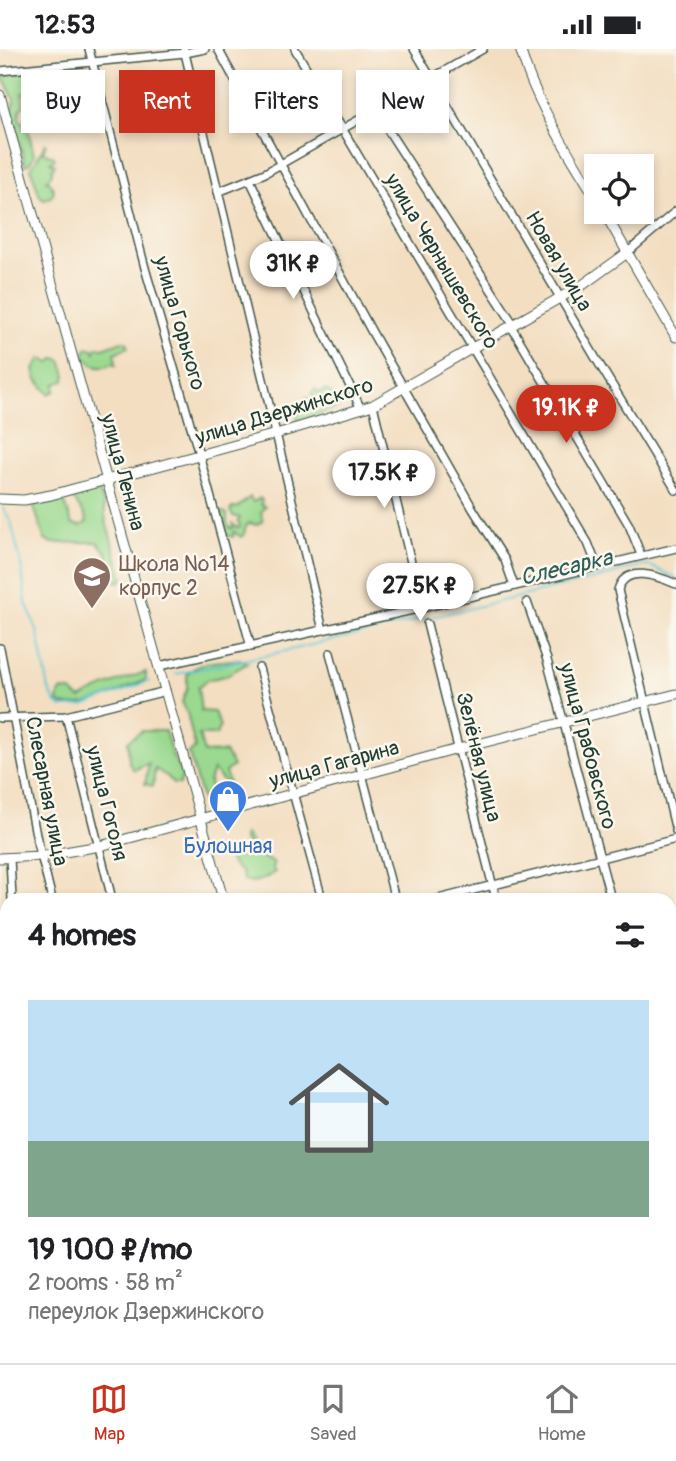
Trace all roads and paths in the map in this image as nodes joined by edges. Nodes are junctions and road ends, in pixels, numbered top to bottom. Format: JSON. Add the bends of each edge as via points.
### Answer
{"nodes":[{"id":1,"x":89,"y":49,"type":"edge"},
{"id":2,"x":205,"y":49,"type":"edge"},
{"id":3,"x":218,"y":49,"type":"edge"},
{"id":4,"x":295,"y":49,"type":"edge"},
{"id":5,"x":414,"y":49,"type":"edge"},
{"id":6,"x":482,"y":49,"type":"edge"},
{"id":7,"x":520,"y":49,"type":"edge"},
{"id":8,"x":184,"y":51,"type":"edge"},
{"id":9,"x":92,"y":62,"type":"junction"},
{"id":10,"x":307,"y":70,"type":"edge"},
{"id":11,"x":426,"y":70,"type":"edge"},
{"id":12,"x":445,"y":70,"type":"edge"},
{"id":13,"x":0,"y":71,"type":"edge"},
{"id":14,"x":0,"y":95,"type":"edge"},
{"id":15,"x":449,"y":109,"type":"edge"},
{"id":16,"x":356,"y":121,"type":"edge"},
{"id":17,"x":342,"y":129,"type":"joint"},
{"id":18,"x":335,"y":133,"type":"edge"},
{"id":19,"x":390,"y":133,"type":"edge"},
{"id":20,"x":280,"y":164,"type":"junction"},
{"id":21,"x":584,"y":178,"type":"edge"},
{"id":22,"x":250,"y":180,"type":"junction"},
{"id":23,"x":218,"y":192,"type":"junction"},
{"id":24,"x":676,"y":211,"type":"edge"},
{"id":25,"x":611,"y":224,"type":"edge"},
{"id":26,"x":627,"y":253,"type":"junction"},
{"id":27,"x":560,"y":298,"type":"junction"},
{"id":28,"x":512,"y":325,"type":"junction"},
{"id":29,"x":676,"y":337,"type":"edge"},
{"id":30,"x":473,"y":348,"type":"junction"},
{"id":31,"x":404,"y":388,"type":"junction"},
{"id":32,"x":373,"y":405,"type":"junction"},
{"id":33,"x":362,"y":409,"type":"junction"},
{"id":34,"x":276,"y":434,"type":"junction"},
{"id":35,"x":199,"y":454,"type":"junction"},
{"id":36,"x":107,"y":481,"type":"junction"},
{"id":37,"x":676,"y":490,"type":"edge"},
{"id":38,"x":0,"y":499,"type":"edge"},
{"id":39,"x":676,"y":548,"type":"edge"},
{"id":40,"x":641,"y":555,"type":"junction"},
{"id":41,"x":597,"y":566,"type":"junction"},
{"id":42,"x":676,"y":584,"type":"edge"},
{"id":43,"x":514,"y":586,"type":"junction"},
{"id":44,"x":527,"y":602,"type":"dead end"},
{"id":45,"x":422,"y":608,"type":"junction"},
{"id":46,"x":427,"y":624,"type":"dead end"},
{"id":47,"x":323,"y":630,"type":"junction"},
{"id":48,"x":251,"y":647,"type":"junction"},
{"id":49,"x":0,"y":648,"type":"edge"},
{"id":50,"x":330,"y":653,"type":"dead end"},
{"id":51,"x":159,"y":666,"type":"junction"},
{"id":52,"x":259,"y":668,"type":"dead end"},
{"id":53,"x":166,"y":691,"type":"junction"},
{"id":54,"x":676,"y":694,"type":"edge"},
{"id":55,"x":645,"y":702,"type":"junction"},
{"id":56,"x":66,"y":716,"type":"junction"},
{"id":57,"x":0,"y":718,"type":"edge"},
{"id":58,"x":15,"y":718,"type":"junction"},
{"id":59,"x":563,"y":722,"type":"junction"},
{"id":60,"x":458,"y":749,"type":"junction"},
{"id":61,"x":362,"y":774,"type":"junction"},
{"id":62,"x":293,"y":794,"type":"junction"},
{"id":63,"x":201,"y":819,"type":"junction"},
{"id":64,"x":676,"y":831,"type":"edge"},
{"id":65,"x":676,"y":839,"type":"edge"},
{"id":66,"x":100,"y":846,"type":"junction"},
{"id":67,"x":41,"y":856,"type":"junction"},
{"id":68,"x":599,"y":857,"type":"junction"},
{"id":69,"x":5,"y":858,"type":"edge"},
{"id":70,"x":492,"y":885,"type":"junction"},
{"id":71,"x":11,"y":893,"type":"edge"},
{"id":72,"x":50,"y":893,"type":"edge"},
{"id":73,"x":111,"y":893,"type":"edge"},
{"id":74,"x":221,"y":893,"type":"edge"},
{"id":75,"x":320,"y":893,"type":"edge"},
{"id":76,"x":393,"y":893,"type":"edge"},
{"id":77,"x":471,"y":893,"type":"edge"},
{"id":78,"x":494,"y":893,"type":"edge"},
{"id":79,"x":609,"y":893,"type":"edge"}],
"edges":[{"from":1,"to":9,"type":"street","name":"улица Горького"},
{"from":2,"to":8,"type":"street"},
{"from":3,"to":20,"type":"street"},
{"from":4,"to":10,"type":"street","name":"улица Чернышевского"},
{"from":5,"to":11,"type":"street","name":"Новая улица"},
{"from":6,"to":12,"type":"street"},
{"from":7,"to":21,"type":"main road","via":[[541,106]]},
{"from":8,"to":9,"type":"street"},
{"from":8,"to":23,"type":"street"},
{"from":9,"to":13,"type":"street"},
{"from":9,"to":35,"type":"street","name":"улица Горького"},
{"from":14,"to":36,"type":"main road","name":"улица Ленина"},
{"from":15,"to":27,"type":"street","name":"Новая улица"},
{"from":16,"to":17,"type":"street"},
{"from":17,"to":30,"type":"street","name":"улица Чернышевского"},
{"from":18,"to":20,"type":"street"},
{"from":19,"to":28,"type":"street"},
{"from":20,"to":22,"type":"street"},
{"from":20,"to":31,"type":"street"},
{"from":22,"to":23,"type":"street"},
{"from":22,"to":33,"type":"street"},
{"from":23,"to":34,"type":"street"},
{"from":24,"to":26,"type":"street"},
{"from":25,"to":26,"type":"main road"},
{"from":26,"to":27,"type":"main road","name":"улица Дзержинского"},
{"from":26,"to":29,"type":"main road"},
{"from":27,"to":28,"type":"main road","name":"улица Дзержинского"},
{"from":27,"to":37,"type":"street","name":"Новая улица"},
{"from":28,"to":30,"type":"main road","name":"улица Дзержинского"},
{"from":28,"to":40,"type":"street","via":[[629,524]]},
{"from":30,"to":31,"type":"main road","name":"улица Дзержинского"},
{"from":30,"to":41,"type":"street","name":"улица Чернышевского","via":[[588,543]]},
{"from":31,"to":32,"type":"main road","name":"улица Дзержинского"},
{"from":31,"to":43,"type":"street","via":[[505,560]]},
{"from":32,"to":33,"type":"main road","name":"улица Дзержинского"},
{"from":32,"to":45,"type":"street"},
{"from":33,"to":34,"type":"main road","name":"улица Дзержинского"},
{"from":34,"to":35,"type":"main road","name":"улица Дзержинского"},
{"from":34,"to":47,"type":"street"},
{"from":35,"to":36,"type":"main road","name":"улица Дзержинского"},
{"from":35,"to":48,"type":"street","name":"улица Горького"},
{"from":36,"to":38,"type":"main road","name":"улица Дзержинского","via":[[29,500]]},
{"from":36,"to":51,"type":"main road","name":"улица Ленина"},
{"from":39,"to":40,"type":"street"},
{"from":40,"to":41,"type":"street"},
{"from":41,"to":43,"type":"street"},
{"from":42,"to":55,"type":"street","via":[[651,574],[620,584],[618,594]]},
{"from":43,"to":45,"type":"street"},
{"from":44,"to":59,"type":"street","name":"улица Грабовского"},
{"from":45,"to":47,"type":"street"},
{"from":46,"to":60,"type":"street","name":"Зелёная улица"},
{"from":47,"to":48,"type":"street"},
{"from":48,"to":51,"type":"street"},
{"from":49,"to":58,"type":"street","name":"Слесарная улица"},
{"from":50,"to":61,"type":"street"},
{"from":51,"to":53,"type":"main road","name":"улица Ленина"},
{"from":52,"to":62,"type":"street"},
{"from":53,"to":56,"type":"street"},
{"from":53,"to":63,"type":"main road","name":"улица Ленина"},
{"from":54,"to":55,"type":"main road","name":"улица Гагарина"},
{"from":55,"to":59,"type":"main road","name":"улица Гагарина"},
{"from":55,"to":64,"type":"street"},
{"from":56,"to":58,"type":"street"},
{"from":56,"to":66,"type":"street","name":"улица Гоголя"},
{"from":57,"to":58,"type":"street"},
{"from":58,"to":67,"type":"street","name":"Слесарная улица"},
{"from":59,"to":60,"type":"main road","name":"улица Гагарина"},
{"from":59,"to":68,"type":"street","name":"улица Грабовского"},
{"from":60,"to":61,"type":"main road","name":"улица Гагарина"},
{"from":60,"to":70,"type":"street","name":"Зелёная улица"},
{"from":61,"to":62,"type":"main road","name":"улица Гагарина"},
{"from":61,"to":76,"type":"street"},
{"from":62,"to":63,"type":"main road","name":"улица Гагарина"},
{"from":62,"to":75,"type":"street"},
{"from":63,"to":66,"type":"main road","name":"улица Гагарина"},
{"from":63,"to":74,"type":"main road","name":"улица Ленина"},
{"from":65,"to":68,"type":"street"},
{"from":66,"to":67,"type":"main road","name":"улица Гагарина"},
{"from":66,"to":73,"type":"street","name":"улица Гоголя"},
{"from":67,"to":69,"type":"main road","name":"улица Гагарина"},
{"from":67,"to":72,"type":"street","name":"Слесарная улица"},
{"from":68,"to":70,"type":"street"},
{"from":68,"to":79,"type":"street","name":"улица Грабовского"},
{"from":69,"to":71,"type":"street"},
{"from":70,"to":77,"type":"street"},
{"from":70,"to":78,"type":"street","name":"Зелёная улица"}]}
